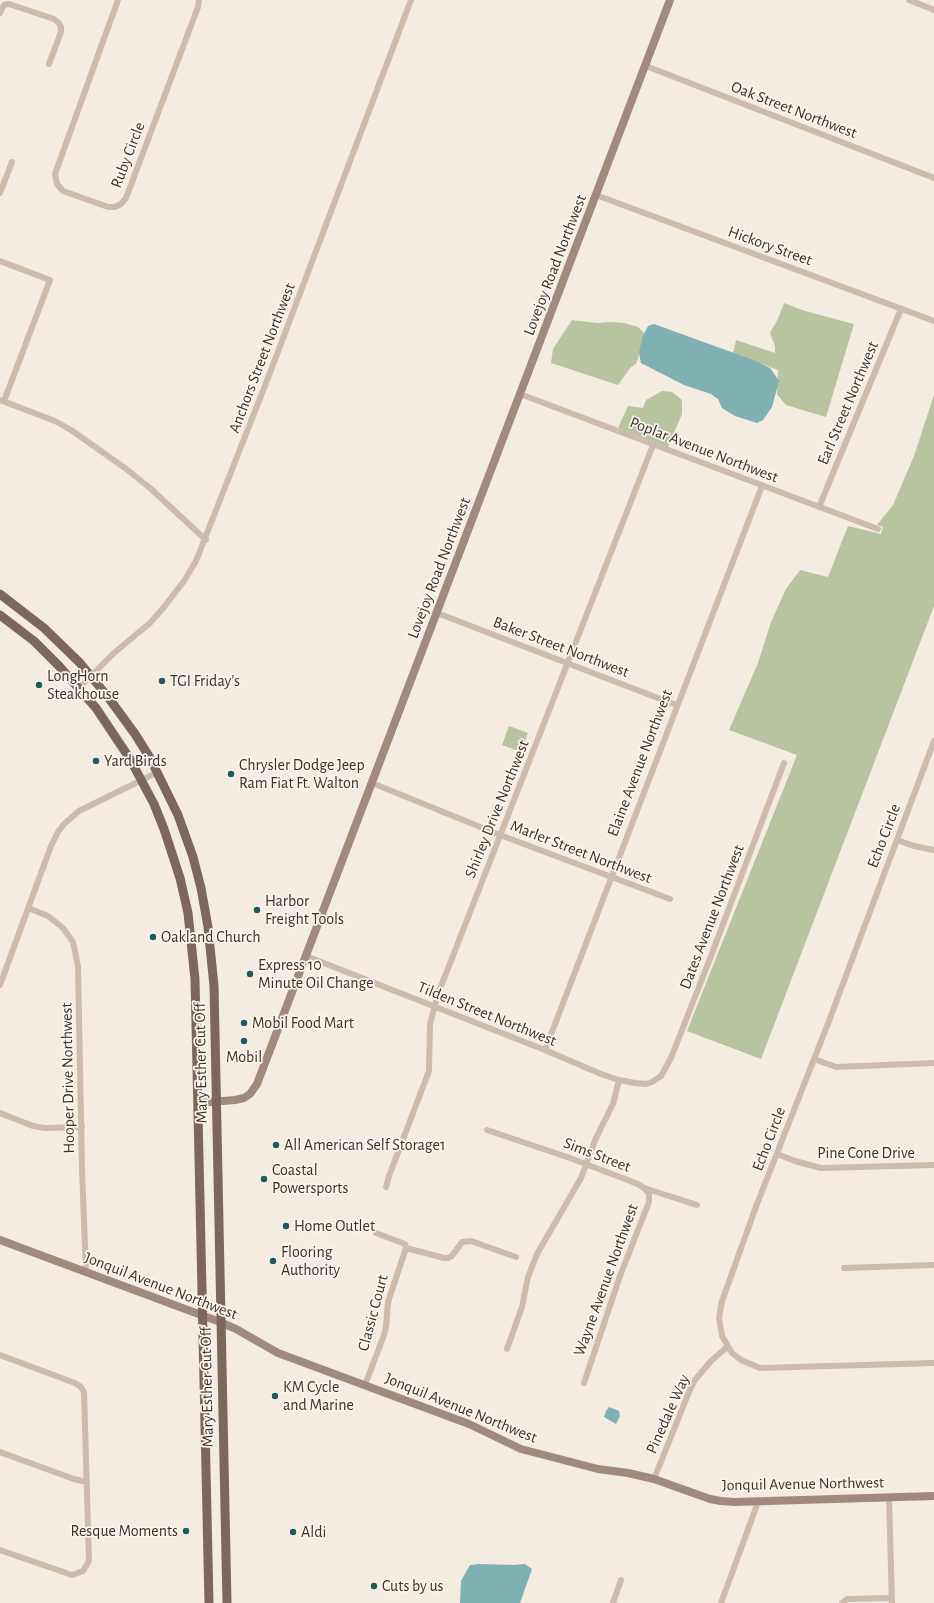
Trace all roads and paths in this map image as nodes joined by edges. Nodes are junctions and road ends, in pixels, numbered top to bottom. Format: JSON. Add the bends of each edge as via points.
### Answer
{"nodes":[{"id":1,"x":118,"y":0,"type":"edge"},
{"id":2,"x":199,"y":0,"type":"edge"},
{"id":3,"x":411,"y":0,"type":"edge"},
{"id":4,"x":670,"y":0,"type":"edge"},
{"id":5,"x":909,"y":0,"type":"edge"},
{"id":6,"x":934,"y":10,"type":"edge"},
{"id":7,"x":0,"y":13,"type":"edge"},
{"id":8,"x":49,"y":64,"type":"dead end"},
{"id":9,"x":646,"y":66,"type":"junction"},
{"id":10,"x":12,"y":162,"type":"dead end"},
{"id":11,"x":934,"y":178,"type":"edge"},
{"id":12,"x":0,"y":193,"type":"edge"},
{"id":13,"x":596,"y":196,"type":"junction"},
{"id":14,"x":0,"y":261,"type":"edge"},
{"id":15,"x":901,"y":309,"type":"junction"},
{"id":16,"x":934,"y":321,"type":"edge"},
{"id":17,"x":520,"y":394,"type":"junction"},
{"id":18,"x":2,"y":401,"type":"edge"},
{"id":19,"x":653,"y":445,"type":"junction"},
{"id":20,"x":762,"y":486,"type":"junction"},
{"id":21,"x":819,"y":507,"type":"junction"},
{"id":22,"x":878,"y":529,"type":"dead end"},
{"id":23,"x":206,"y":540,"type":"junction"},
{"id":24,"x":0,"y":594,"type":"edge"},
{"id":25,"x":437,"y":613,"type":"junction"},
{"id":26,"x":0,"y":615,"type":"edge"},
{"id":27,"x":568,"y":663,"type":"junction"},
{"id":28,"x":92,"y":677,"type":"junction"},
{"id":29,"x":79,"y":688,"type":"junction"},
{"id":30,"x":676,"y":705,"type":"junction"},
{"id":31,"x":934,"y":741,"type":"edge"},
{"id":32,"x":784,"y":763,"type":"dead end"},
{"id":33,"x":158,"y":772,"type":"junction"},
{"id":34,"x":142,"y":780,"type":"junction"},
{"id":35,"x":372,"y":783,"type":"junction"},
{"id":36,"x":500,"y":835,"type":"junction"},
{"id":37,"x":897,"y":840,"type":"junction"},
{"id":38,"x":934,"y":850,"type":"edge"},
{"id":39,"x":610,"y":877,"type":"junction"},
{"id":40,"x":670,"y":899,"type":"dead end"},
{"id":41,"x":204,"y":901,"type":"junction"},
{"id":42,"x":186,"y":905,"type":"junction"},
{"id":43,"x":28,"y":908,"type":"junction"},
{"id":44,"x":306,"y":956,"type":"junction"},
{"id":45,"x":0,"y":985,"type":"edge"},
{"id":46,"x":434,"y":1006,"type":"junction"},
{"id":47,"x":545,"y":1050,"type":"junction"},
{"id":48,"x":814,"y":1059,"type":"junction"},
{"id":49,"x":934,"y":1063,"type":"edge"},
{"id":50,"x":659,"y":1078,"type":"joint"},
{"id":51,"x":619,"y":1080,"type":"junction"},
{"id":52,"x":217,"y":1102,"type":"junction"},
{"id":53,"x":198,"y":1103,"type":"junction"},
{"id":54,"x":0,"y":1113,"type":"edge"},
{"id":55,"x":82,"y":1127,"type":"junction"},
{"id":56,"x":487,"y":1130,"type":"dead end"},
{"id":57,"x":777,"y":1154,"type":"junction"},
{"id":58,"x":587,"y":1164,"type":"junction"},
{"id":59,"x":934,"y":1165,"type":"edge"},
{"id":60,"x":386,"y":1187,"type":"dead end"},
{"id":61,"x":644,"y":1188,"type":"junction"},
{"id":62,"x":697,"y":1205,"type":"dead end"},
{"id":63,"x":376,"y":1233,"type":"dead end"},
{"id":64,"x":0,"y":1240,"type":"edge"},
{"id":65,"x":406,"y":1248,"type":"junction"},
{"id":66,"x":516,"y":1257,"type":"dead end"},
{"id":67,"x":934,"y":1265,"type":"edge"},
{"id":68,"x":844,"y":1268,"type":"dead end"},
{"id":69,"x":86,"y":1273,"type":"junction"},
{"id":70,"x":203,"y":1316,"type":"junction"},
{"id":71,"x":220,"y":1322,"type":"junction"},
{"id":72,"x":727,"y":1347,"type":"junction"},
{"id":73,"x":507,"y":1349,"type":"dead end"},
{"id":74,"x":0,"y":1355,"type":"edge"},
{"id":75,"x":934,"y":1363,"type":"edge"},
{"id":76,"x":584,"y":1383,"type":"dead end"},
{"id":77,"x":365,"y":1385,"type":"junction"},
{"id":78,"x":0,"y":1452,"type":"edge"},
{"id":79,"x":654,"y":1479,"type":"junction"},
{"id":80,"x":87,"y":1482,"type":"junction"},
{"id":81,"x":934,"y":1496,"type":"edge"},
{"id":82,"x":889,"y":1497,"type":"junction"},
{"id":83,"x":758,"y":1502,"type":"junction"},
{"id":84,"x":208,"y":1533,"type":"junction"},
{"id":85,"x":226,"y":1533,"type":"junction"},
{"id":86,"x":0,"y":1550,"type":"edge"},
{"id":87,"x":621,"y":1580,"type":"dead end"},
{"id":88,"x":892,"y":1600,"type":"edge"},
{"id":89,"x":209,"y":1603,"type":"edge"},
{"id":90,"x":227,"y":1603,"type":"edge"},
{"id":91,"x":613,"y":1603,"type":"edge"},
{"id":92,"x":721,"y":1603,"type":"edge"},
{"id":93,"x":842,"y":1603,"type":"edge"}],
"edges":[{"from":1,"to":2,"type":"street","name":"Ruby Circle","via":[[55,174],[56,184],[63,191],[108,207],[121,204],[126,198]]},
{"from":3,"to":23,"type":"street","name":"Anchors Street Northwest"},
{"from":4,"to":9,"type":"street","name":"Lovejoy Road Northwest"},
{"from":5,"to":6,"type":"street"},
{"from":7,"to":8,"type":"street","via":[[4,5],[9,4],[59,23],[61,32]]},
{"from":9,"to":11,"type":"street","name":"Oak Street Northwest"},
{"from":9,"to":13,"type":"street","name":"Lovejoy Road Northwest"},
{"from":10,"to":12,"type":"street"},
{"from":13,"to":15,"type":"street","name":"Hickory Street"},
{"from":13,"to":17,"type":"street","name":"Lovejoy Road Northwest"},
{"from":14,"to":18,"type":"street","via":[[50,280]]},
{"from":15,"to":16,"type":"street","name":"Hickory Street"},
{"from":15,"to":21,"type":"street","name":"Earl Street Northwest"},
{"from":17,"to":19,"type":"street","name":"Poplar Avenue Northwest"},
{"from":17,"to":25,"type":"street","name":"Lovejoy Road Northwest"},
{"from":18,"to":23,"type":"street","via":[[50,419],[71,430],[125,468]]},
{"from":19,"to":20,"type":"street","name":"Poplar Avenue Northwest"},
{"from":19,"to":27,"type":"street","name":"Shirley Drive Northwest"},
{"from":20,"to":21,"type":"street","name":"Poplar Avenue Northwest"},
{"from":20,"to":30,"type":"street","name":"Elaine Avenue Northwest"},
{"from":21,"to":22,"type":"street","name":"Poplar Avenue Northwest"},
{"from":23,"to":28,"type":"street","name":"Anchors Street Northwest","via":[[192,570],[175,595],[150,623]]},
{"from":24,"to":28,"type":"main road","name":"Mary Esther Cut Off","via":[[44,628]]},
{"from":25,"to":27,"type":"street","name":"Baker Street Northwest"},
{"from":25,"to":35,"type":"street","name":"Lovejoy Road Northwest"},
{"from":26,"to":29,"type":"main road","name":"Mary Esther Cut Off","via":[[34,641]]},
{"from":27,"to":30,"type":"street","name":"Baker Street Northwest"},
{"from":27,"to":36,"type":"street","name":"Shirley Drive Northwest"},
{"from":28,"to":29,"type":"street","name":"Anchors Street Northwest"},
{"from":28,"to":33,"type":"main road","name":"Mary Esther Cut Off","via":[[135,734]]},
{"from":29,"to":34,"type":"main road","name":"Mary Esther Cut Off","via":[[113,732]]},
{"from":30,"to":39,"type":"street","name":"Elaine Avenue Northwest"},
{"from":31,"to":37,"type":"street","name":"Echo Circle"},
{"from":32,"to":50,"type":"street","name":"Dates Avenue Northwest","via":[[712,956],[671,1058]]},
{"from":33,"to":34,"type":"street"},
{"from":33,"to":41,"type":"main road","name":"Mary Esther Cut Off","via":[[193,857]]},
{"from":34,"to":42,"type":"main road","name":"Mary Esther Cut Off","via":[[174,857]]},
{"from":34,"to":43,"type":"street","via":[[79,811],[64,824],[51,846]]},
{"from":35,"to":36,"type":"street","name":"Marler Street Northwest"},
{"from":35,"to":44,"type":"street","name":"Lovejoy Road Northwest"},
{"from":36,"to":39,"type":"street","name":"Marler Street Northwest"},
{"from":36,"to":46,"type":"street","name":"Shirley Drive Northwest"},
{"from":37,"to":38,"type":"street"},
{"from":37,"to":48,"type":"street","name":"Echo Circle"},
{"from":39,"to":40,"type":"street","name":"Marler Street Northwest"},
{"from":39,"to":47,"type":"street","name":"Elaine Avenue Northwest"},
{"from":41,"to":42,"type":"main road"},
{"from":41,"to":52,"type":"main road","name":"Mary Esther Cut Off","via":[[214,979]]},
{"from":42,"to":53,"type":"main road","name":"Mary Esther Cut Off","via":[[195,979]]},
{"from":43,"to":45,"type":"street"},
{"from":43,"to":55,"type":"street","name":"Hooper Drive Northwest","via":[[48,916],[63,928],[73,942],[76,953],[80,985]]},
{"from":44,"to":46,"type":"street","name":"Tilden Street Northwest"},
{"from":44,"to":52,"type":"street","name":"Lovejoy Road Northwest","via":[[257,1084],[244,1098]]},
{"from":46,"to":47,"type":"street","name":"Tilden Street Northwest"},
{"from":46,"to":60,"type":"street","name":"Shirley Drive Northwest","via":[[430,1024],[429,1071]]},
{"from":47,"to":51,"type":"street","name":"Tilden Street Northwest"},
{"from":48,"to":49,"type":"street","via":[[836,1067]]},
{"from":48,"to":57,"type":"street","name":"Echo Circle"},
{"from":50,"to":51,"type":"street","name":"Tilden Street Northwest","via":[[646,1084]]},
{"from":51,"to":58,"type":"street","via":[[613,1104],[596,1138]]},
{"from":52,"to":53,"type":"street","name":"Lovejoy Road Northwest"},
{"from":52,"to":71,"type":"main road","name":"Mary Esther Cut Off"},
{"from":53,"to":70,"type":"main road","name":"Mary Esther Cut Off"},
{"from":54,"to":55,"type":"street","via":[[33,1126]]},
{"from":55,"to":69,"type":"street","name":"Hooper Drive Northwest"},
{"from":56,"to":58,"type":"street","name":"Sims Street"},
{"from":57,"to":59,"type":"street","name":"Pine Cone Drive","via":[[814,1168]]},
{"from":57,"to":72,"type":"street","name":"Echo Circle","via":[[720,1309],[719,1324]]},
{"from":58,"to":61,"type":"street","name":"Sims Street"},
{"from":58,"to":73,"type":"street","via":[[537,1254]]},
{"from":61,"to":62,"type":"street","name":"Sims Street"},
{"from":61,"to":76,"type":"street","name":"Wayne Avenue Northwest","via":[[649,1194],[649,1202],[620,1276]]},
{"from":63,"to":65,"type":"street","via":[[404,1244]]},
{"from":64,"to":69,"type":"street","name":"Jonquil Avenue Northwest"},
{"from":65,"to":66,"type":"street","via":[[448,1258],[462,1242],[471,1241]]},
{"from":65,"to":77,"type":"street","name":"Classic Court","via":[[388,1302],[384,1335]]},
{"from":67,"to":68,"type":"street"},
{"from":69,"to":70,"type":"street","name":"Jonquil Avenue Northwest"},
{"from":70,"to":71,"type":"street","name":"Jonquil Avenue Northwest"},
{"from":70,"to":84,"type":"main road","name":"Mary Esther Cut Off"},
{"from":71,"to":77,"type":"street","name":"Jonquil Avenue Northwest","via":[[278,1353]]},
{"from":71,"to":85,"type":"main road","name":"Mary Esther Cut Off"},
{"from":72,"to":75,"type":"street","name":"Echo Circle","via":[[741,1360],[752,1366],[765,1368]]},
{"from":72,"to":79,"type":"street","name":"Pinedale Way","via":[[700,1374],[689,1392]]},
{"from":74,"to":80,"type":"street","via":[[81,1387],[84,1392],[86,1416]]},
{"from":77,"to":79,"type":"street","name":"Jonquil Avenue Northwest","via":[[469,1424],[521,1449],[598,1469]]},
{"from":78,"to":80,"type":"street"},
{"from":79,"to":83,"type":"street","name":"Jonquil Avenue Northwest","via":[[710,1499]]},
{"from":80,"to":86,"type":"street","via":[[88,1561],[83,1571],[67,1574]]},
{"from":81,"to":82,"type":"street","name":"Jonquil Avenue Northwest"},
{"from":82,"to":83,"type":"street","name":"Jonquil Avenue Northwest"},
{"from":82,"to":88,"type":"street"},
{"from":83,"to":92,"type":"street"},
{"from":84,"to":85,"type":"main road"},
{"from":84,"to":89,"type":"main road","name":"Mary Esther Cut Off"},
{"from":85,"to":90,"type":"main road","name":"Mary Esther Cut Off"},
{"from":87,"to":91,"type":"street"},
{"from":88,"to":93,"type":"street","via":[[847,1599]]}]}
